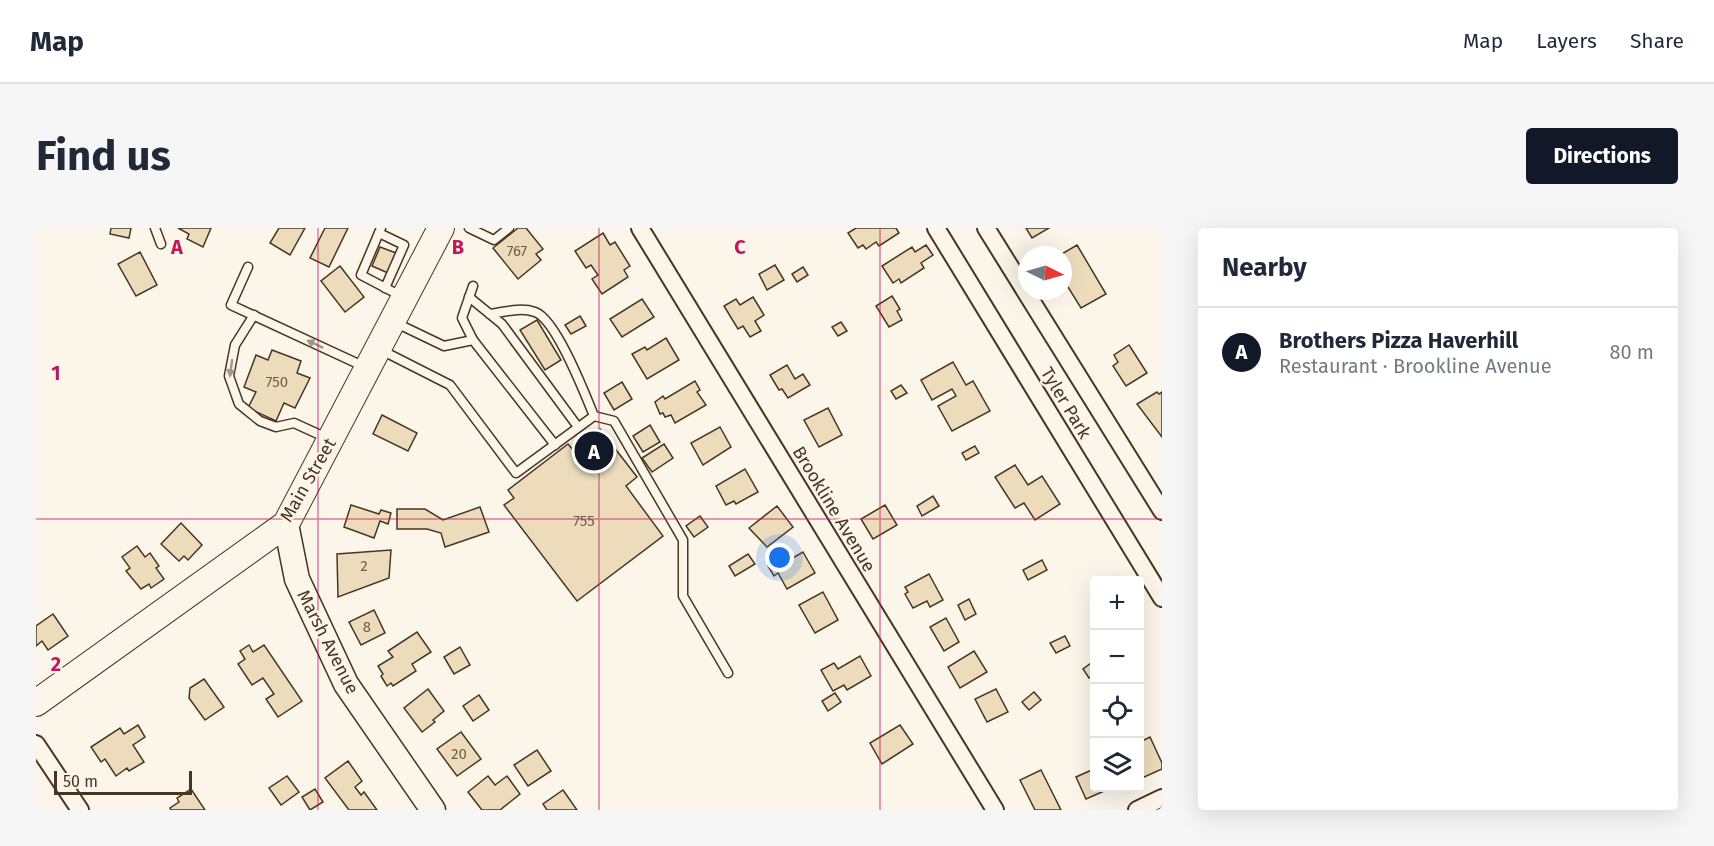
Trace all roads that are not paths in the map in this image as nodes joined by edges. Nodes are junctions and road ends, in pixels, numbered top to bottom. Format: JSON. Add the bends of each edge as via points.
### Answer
{"nodes":[{"id":1,"x":155,"y":228,"type":"edge"},
{"id":2,"x":441,"y":228,"type":"edge"},
{"id":3,"x":509,"y":228,"type":"edge"},
{"id":4,"x":640,"y":228,"type":"edge"},
{"id":5,"x":936,"y":228,"type":"edge"},
{"id":6,"x":986,"y":228,"type":"edge"},
{"id":7,"x":474,"y":229,"type":"edge"},
{"id":8,"x":380,"y":230,"type":"edge"},
{"id":9,"x":161,"y":244,"type":"dead end"},
{"id":10,"x":248,"y":267,"type":"dead end"},
{"id":11,"x":473,"y":286,"type":"dead end"},
{"id":12,"x":395,"y":293,"type":"junction"},
{"id":13,"x":469,"y":297,"type":"junction"},
{"id":14,"x":490,"y":314,"type":"junction"},
{"id":15,"x":254,"y":315,"type":"junction"},
{"id":16,"x":392,"y":321,"type":"junction"},
{"id":17,"x":473,"y":340,"type":"junction"},
{"id":18,"x":373,"y":358,"type":"junction"},
{"id":19,"x":594,"y":416,"type":"junction"},
{"id":20,"x":578,"y":428,"type":"junction"},
{"id":21,"x":331,"y":440,"type":"junction"},
{"id":22,"x":555,"y":445,"type":"junction"},
{"id":23,"x":1162,"y":511,"type":"edge"},
{"id":24,"x":286,"y":524,"type":"junction"},
{"id":25,"x":1162,"y":598,"type":"edge"},
{"id":26,"x":728,"y":673,"type":"dead end"},
{"id":27,"x":36,"y":703,"type":"edge"},
{"id":28,"x":36,"y":744,"type":"edge"},
{"id":29,"x":1162,"y":798,"type":"edge"},
{"id":30,"x":80,"y":810,"type":"edge"},
{"id":31,"x":433,"y":810,"type":"edge"},
{"id":32,"x":995,"y":810,"type":"edge"},
{"id":33,"x":1137,"y":810,"type":"edge"}],
"edges":[{"from":1,"to":9,"type":"lane"},
{"from":2,"to":12,"type":"main road","name":"Main Street"},
{"from":3,"to":7,"type":"lane","via":[[494,240]]},
{"from":4,"to":32,"type":"street","name":"Brookline Avenue"},
{"from":5,"to":25,"type":"street","name":"Tyler Park"},
{"from":6,"to":23,"type":"street","name":"Tyler Park"},
{"from":8,"to":12,"type":"lane","via":[[405,245]]},
{"from":8,"to":12,"type":"lane","via":[[361,275]]},
{"from":10,"to":15,"type":"lane","via":[[231,305]]},
{"from":11,"to":13,"type":"lane"},
{"from":12,"to":16,"type":"main road","name":"Main Street"},
{"from":13,"to":14,"type":"lane"},
{"from":13,"to":17,"type":"lane","via":[[462,318]]},
{"from":14,"to":19,"type":"lane","via":[[520,310],[540,314],[571,362]]},
{"from":14,"to":20,"type":"lane","via":[[502,324]]},
{"from":18,"to":15,"type":"lane","one_way":true},
{"from":15,"to":21,"type":"lane","one_way":true,"via":[[235,345],[229,376],[239,404],[260,421],[276,427],[294,423]]},
{"from":16,"to":17,"type":"lane","via":[[444,346]]},
{"from":16,"to":18,"type":"main road","name":"Main Street"},
{"from":17,"to":22,"type":"lane"},
{"from":18,"to":21,"type":"main road","name":"Main Street"},
{"from":18,"to":22,"type":"lane","via":[[450,386],[516,473]]},
{"from":19,"to":20,"type":"lane"},
{"from":19,"to":26,"type":"lane","via":[[614,421],[683,540],[683,596]]},
{"from":20,"to":22,"type":"lane"},
{"from":21,"to":24,"type":"main road","name":"Main Street"},
{"from":24,"to":27,"type":"main road","name":"Main Street"},
{"from":24,"to":31,"type":"main road","name":"Marsh Avenue","via":[[297,579],[346,684]]},
{"from":28,"to":30,"type":"street"},
{"from":29,"to":33,"type":"street"}]}
